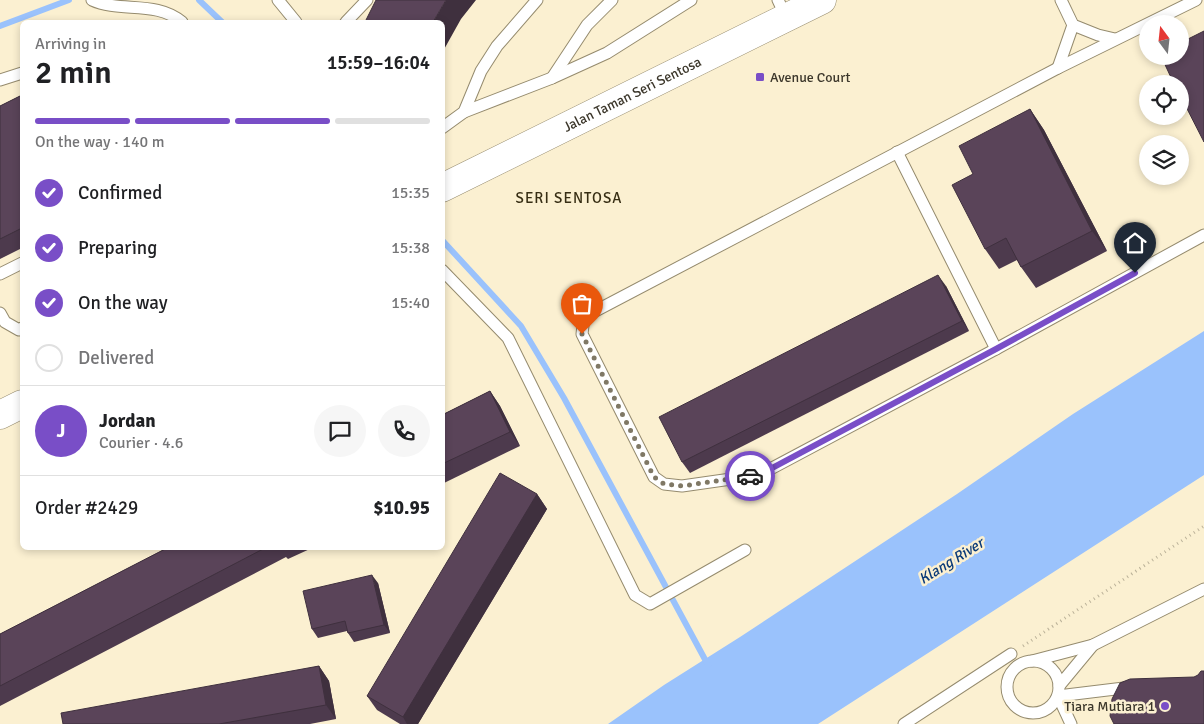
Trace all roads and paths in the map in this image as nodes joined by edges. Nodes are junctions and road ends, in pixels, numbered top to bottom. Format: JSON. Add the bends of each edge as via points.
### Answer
{"nodes":[{"id":1,"x":278,"y":0,"type":"edge"},
{"id":2,"x":367,"y":0,"type":"edge"},
{"id":3,"x":537,"y":0,"type":"edge"},
{"id":4,"x":612,"y":0,"type":"edge"},
{"id":5,"x":691,"y":0,"type":"edge"},
{"id":6,"x":1061,"y":0,"type":"edge"},
{"id":7,"x":1196,"y":0,"type":"edge"},
{"id":8,"x":92,"y":1,"type":"edge"},
{"id":9,"x":797,"y":5,"type":"edge"},
{"id":10,"x":179,"y":20,"type":"edge"},
{"id":11,"x":294,"y":20,"type":"edge"},
{"id":12,"x":348,"y":20,"type":"edge"},
{"id":13,"x":1073,"y":25,"type":"junction"},
{"id":14,"x":1116,"y":39,"type":"junction"},
{"id":15,"x":1058,"y":68,"type":"junction"},
{"id":16,"x":20,"y":74,"type":"edge"},
{"id":17,"x":552,"y":78,"type":"junction"},
{"id":18,"x":0,"y":80,"type":"edge"},
{"id":19,"x":464,"y":112,"type":"junction"},
{"id":20,"x":445,"y":126,"type":"edge"},
{"id":21,"x":897,"y":152,"type":"junction"},
{"id":22,"x":445,"y":186,"type":"edge"},
{"id":23,"x":1204,"y":235,"type":"edge"},
{"id":24,"x":20,"y":264,"type":"edge"},
{"id":25,"x":445,"y":273,"type":"edge"},
{"id":26,"x":0,"y":274,"type":"edge"},
{"id":27,"x":0,"y":313,"type":"edge"},
{"id":28,"x":20,"y":329,"type":"edge"},
{"id":29,"x":996,"y":349,"type":"junction"},
{"id":30,"x":20,"y":405,"type":"edge"},
{"id":31,"x":0,"y":415,"type":"edge"},
{"id":32,"x":1204,"y":526,"type":"edge"},
{"id":33,"x":745,"y":550,"type":"dead end"},
{"id":34,"x":1204,"y":590,"type":"edge"},
{"id":35,"x":1093,"y":645,"type":"junction"},
{"id":36,"x":1011,"y":654,"type":"joint"},
{"id":37,"x":1032,"y":660,"type":"junction"},
{"id":38,"x":1148,"y":686,"type":"edge"},
{"id":39,"x":1058,"y":691,"type":"junction"},
{"id":40,"x":1024,"y":712,"type":"junction"},
{"id":41,"x":904,"y":724,"type":"edge"},
{"id":42,"x":1024,"y":724,"type":"edge"},
{"id":43,"x":1071,"y":724,"type":"edge"}],
"edges":[{"from":1,"to":11,"type":"lane"},
{"from":2,"to":12,"type":"lane"},
{"from":3,"to":19,"type":"lane","via":[[497,46],[481,71]]},
{"from":4,"to":17,"type":"lane","via":[[587,25]]},
{"from":5,"to":17,"type":"lane","via":[[607,53]]},
{"from":6,"to":13,"type":"lane"},
{"from":7,"to":14,"type":"lane"},
{"from":8,"to":10,"type":"lane","via":[[153,7]]},
{"from":9,"to":22,"type":"main road","name":"Jalan Taman Seri Sentosa"},
{"from":13,"to":14,"type":"lane"},
{"from":13,"to":15,"type":"lane"},
{"from":14,"to":15,"type":"lane"},
{"from":15,"to":21,"type":"lane"},
{"from":16,"to":18,"type":"lane"},
{"from":17,"to":19,"type":"lane"},
{"from":19,"to":20,"type":"lane"},
{"from":21,"to":29,"type":"lane"},
{"from":21,"to":29,"type":"lane","via":[[584,317],[582,334],[654,477],[664,484],[682,486],[759,475]]},
{"from":23,"to":29,"type":"lane"},
{"from":24,"to":26,"type":"lane"},
{"from":25,"to":33,"type":"lane","via":[[508,338],[634,595],[650,604]]},
{"from":27,"to":28,"type":"lane","via":[[5,322]]},
{"from":30,"to":31,"type":"main road"},
{"from":32,"to":36,"type":"path"},
{"from":34,"to":35,"type":"lane"},
{"from":35,"to":37,"type":"lane"},
{"from":35,"to":39,"type":"lane"},
{"from":36,"to":41,"type":"lane"},
{"from":37,"to":39,"type":"lane","via":[[1051,668],[1057,676]]},
{"from":37,"to":40,"type":"lane","via":[[1014,669],[1006,688],[1015,706]]},
{"from":38,"to":39,"type":"lane"},
{"from":39,"to":40,"type":"lane","via":[[1052,705],[1044,711]]},
{"from":39,"to":43,"type":"lane"},
{"from":40,"to":42,"type":"lane"}]}
